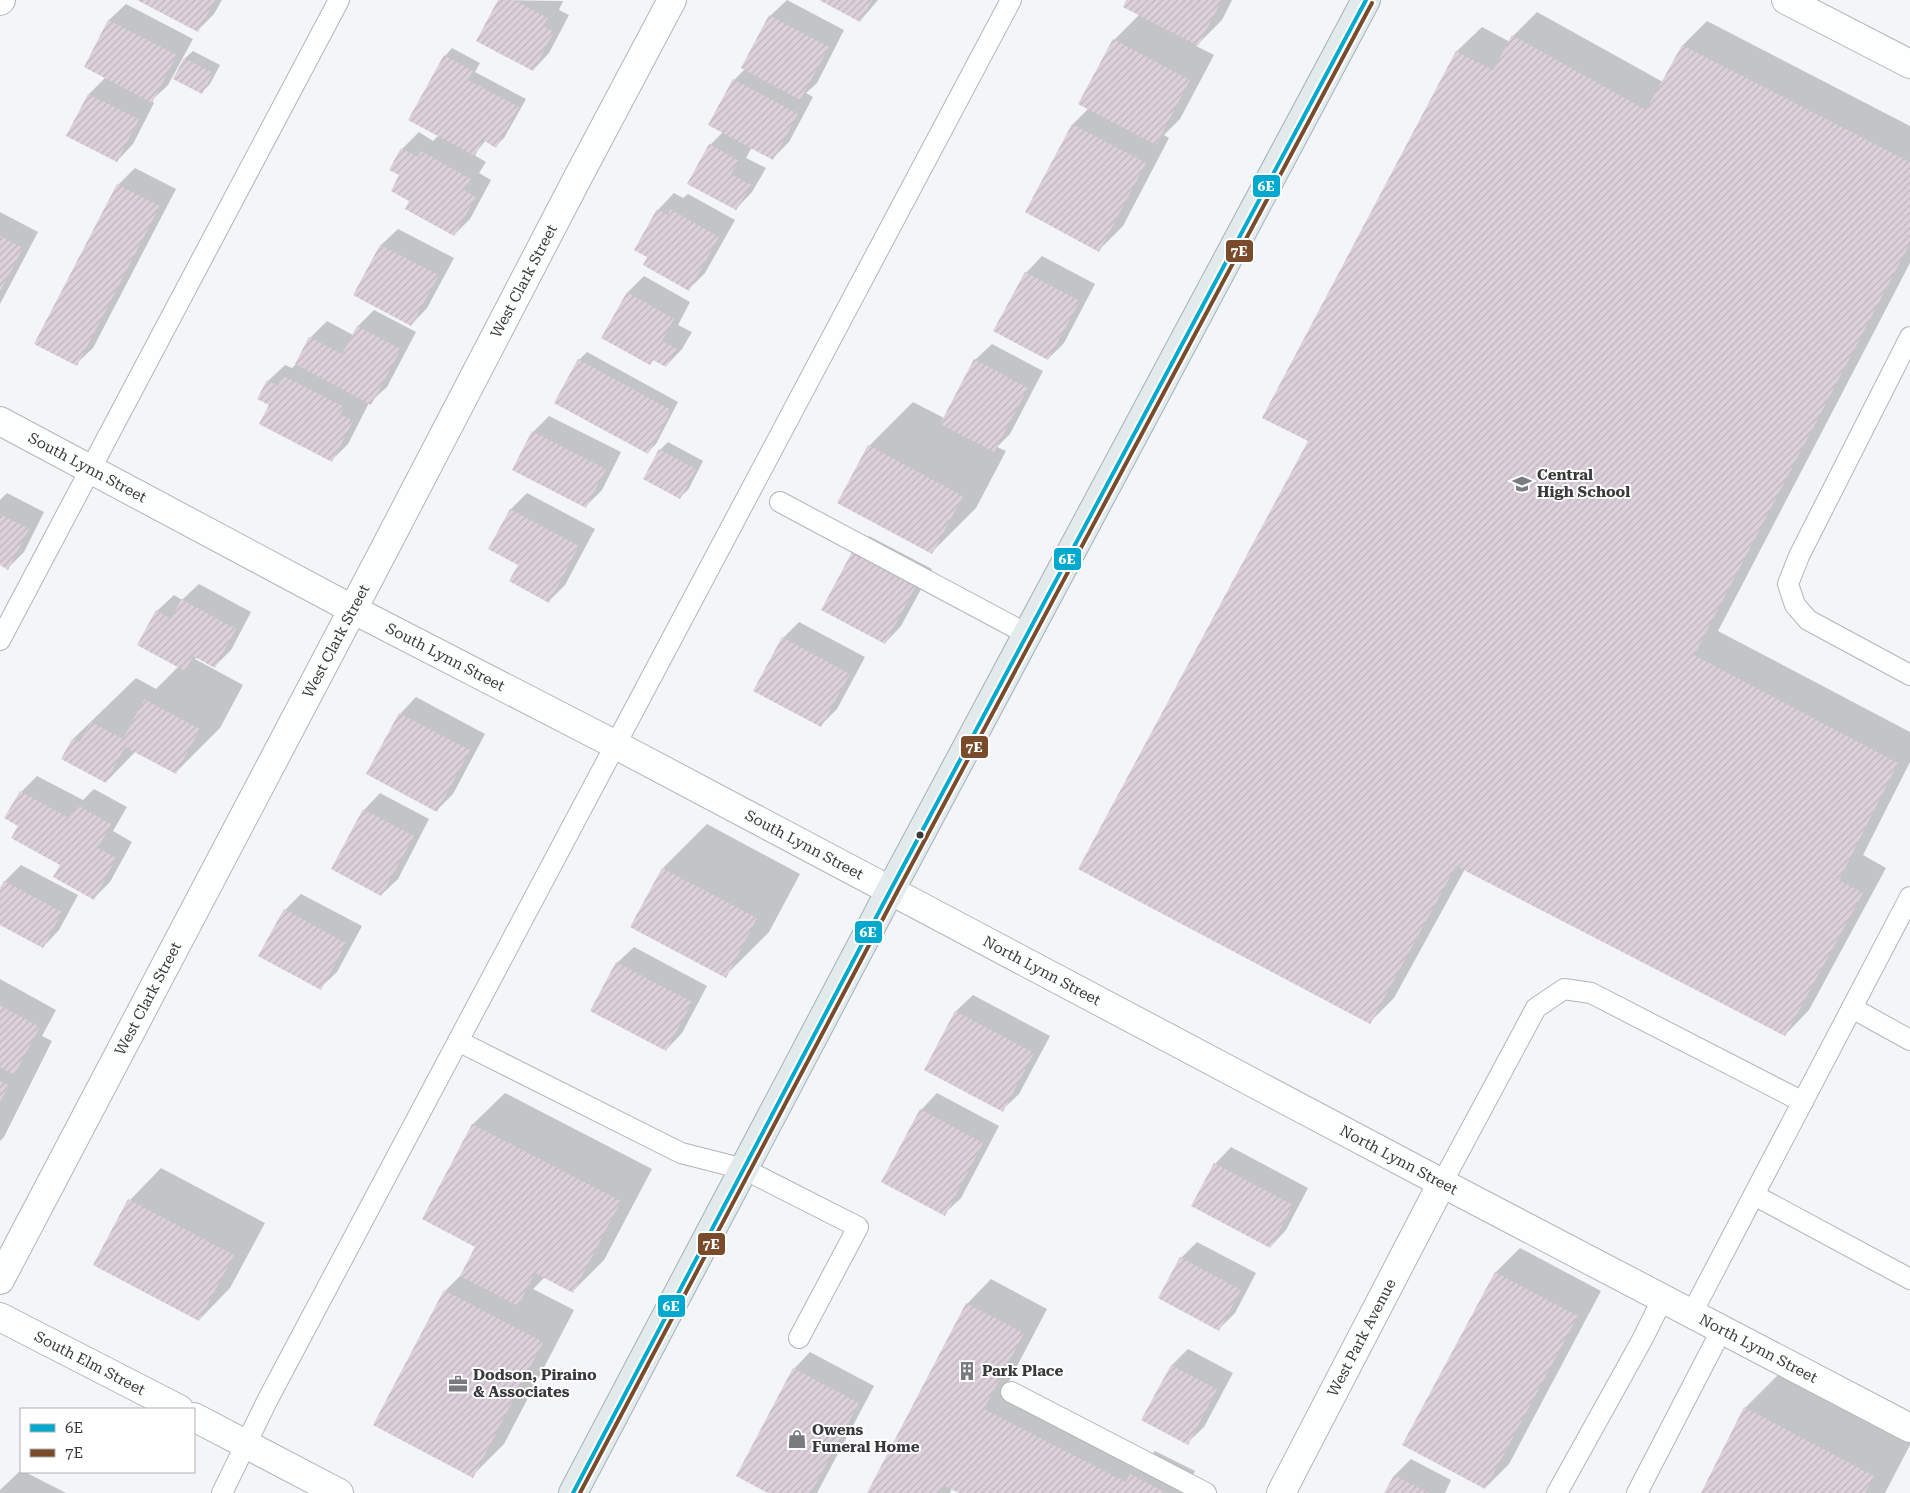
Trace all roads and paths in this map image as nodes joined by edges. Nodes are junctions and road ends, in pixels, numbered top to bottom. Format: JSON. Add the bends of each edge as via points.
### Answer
{"nodes":[{"id":1,"x":339,"y":0,"type":"edge"},
{"id":2,"x":672,"y":0,"type":"edge"},
{"id":3,"x":1011,"y":0,"type":"edge"},
{"id":4,"x":1366,"y":0,"type":"edge"},
{"id":5,"x":1786,"y":0,"type":"edge"},
{"id":6,"x":1910,"y":64,"type":"edge"},
{"id":7,"x":1910,"y":337,"type":"edge"},
{"id":8,"x":0,"y":421,"type":"edge"},
{"id":9,"x":90,"y":468,"type":"junction"},
{"id":10,"x":780,"y":502,"type":"dead end"},
{"id":11,"x":352,"y":609,"type":"junction"},
{"id":12,"x":1028,"y":634,"type":"junction"},
{"id":13,"x":0,"y":640,"type":"edge"},
{"id":14,"x":1910,"y":675,"type":"edge"},
{"id":15,"x":616,"y":745,"type":"junction"},
{"id":16,"x":890,"y":891,"type":"junction"},
{"id":17,"x":1910,"y":897,"type":"edge"},
{"id":18,"x":1852,"y":1008,"type":"junction"},
{"id":19,"x":1910,"y":1040,"type":"edge"},
{"id":20,"x":458,"y":1041,"type":"junction"},
{"id":21,"x":1802,"y":1102,"type":"junction"},
{"id":22,"x":744,"y":1168,"type":"junction"},
{"id":23,"x":1442,"y":1183,"type":"junction"},
{"id":24,"x":1754,"y":1195,"type":"junction"},
{"id":25,"x":1910,"y":1279,"type":"edge"},
{"id":26,"x":0,"y":1280,"type":"edge"},
{"id":27,"x":1663,"y":1298,"type":"junction"},
{"id":28,"x":1692,"y":1313,"type":"junction"},
{"id":29,"x":0,"y":1317,"type":"edge"},
{"id":30,"x":1722,"y":1329,"type":"junction"},
{"id":31,"x":799,"y":1338,"type":"dead end"},
{"id":32,"x":1011,"y":1392,"type":"dead end"},
{"id":33,"x":177,"y":1408,"type":"edge"},
{"id":34,"x":195,"y":1418,"type":"edge"},
{"id":35,"x":1910,"y":1428,"type":"edge"},
{"id":36,"x":246,"y":1444,"type":"junction"},
{"id":37,"x":222,"y":1493,"type":"edge"},
{"id":38,"x":339,"y":1493,"type":"edge"},
{"id":39,"x":573,"y":1493,"type":"edge"},
{"id":40,"x":1206,"y":1493,"type":"edge"},
{"id":41,"x":1280,"y":1493,"type":"edge"},
{"id":42,"x":1557,"y":1493,"type":"edge"},
{"id":43,"x":1637,"y":1493,"type":"edge"}],
"edges":[{"from":1,"to":9,"type":"lane"},
{"from":2,"to":11,"type":"street","name":"West Clark Street"},
{"from":3,"to":15,"type":"lane"},
{"from":4,"to":12,"type":"main road"},
{"from":5,"to":6,"type":"street"},
{"from":7,"to":14,"type":"lane","via":[[1806,541],[1788,584],[1795,605],[1808,620]]},
{"from":8,"to":9,"type":"street","name":"South Lynn Street"},
{"from":9,"to":11,"type":"street","name":"South Lynn Street"},
{"from":9,"to":13,"type":"lane"},
{"from":10,"to":12,"type":"lane"},
{"from":11,"to":15,"type":"street","name":"South Lynn Street"},
{"from":11,"to":26,"type":"street","name":"West Clark Street"},
{"from":12,"to":16,"type":"main road"},
{"from":15,"to":16,"type":"street","name":"South Lynn Street"},
{"from":15,"to":20,"type":"lane"},
{"from":16,"to":22,"type":"main road"},
{"from":16,"to":23,"type":"street","name":"North Lynn Street"},
{"from":17,"to":18,"type":"lane"},
{"from":18,"to":19,"type":"lane"},
{"from":18,"to":21,"type":"lane"},
{"from":20,"to":22,"type":"lane","via":[[681,1153]]},
{"from":20,"to":36,"type":"lane"},
{"from":21,"to":23,"type":"lane","via":[[1591,993],[1564,989],[1536,1008]]},
{"from":21,"to":24,"type":"lane"},
{"from":22,"to":31,"type":"lane","via":[[858,1227]]},
{"from":22,"to":39,"type":"main road"},
{"from":23,"to":27,"type":"street","name":"North Lynn Street"},
{"from":23,"to":41,"type":"street","name":"West Park Avenue"},
{"from":24,"to":25,"type":"lane"},
{"from":24,"to":28,"type":"lane"},
{"from":27,"to":28,"type":"street","name":"North Lynn Street"},
{"from":27,"to":42,"type":"lane"},
{"from":28,"to":30,"type":"street","name":"North Lynn Street"},
{"from":29,"to":33,"type":"street","name":"South Elm Street"},
{"from":30,"to":35,"type":"street","name":"North Lynn Street"},
{"from":30,"to":43,"type":"lane"},
{"from":32,"to":40,"type":"lane"},
{"from":34,"to":36,"type":"street"},
{"from":36,"to":37,"type":"lane"},
{"from":36,"to":38,"type":"street"}]}
